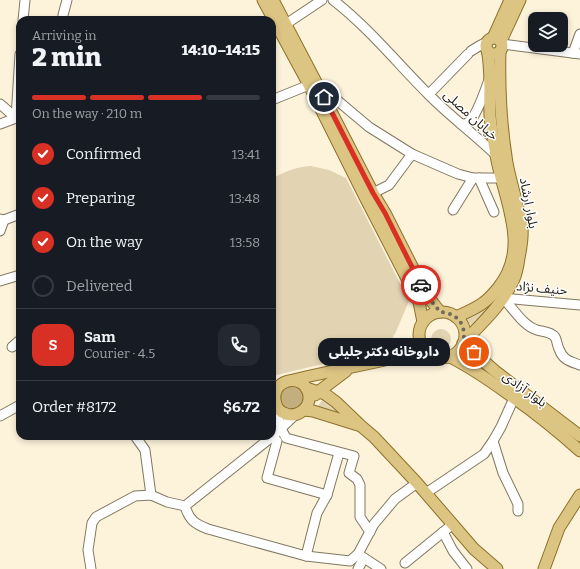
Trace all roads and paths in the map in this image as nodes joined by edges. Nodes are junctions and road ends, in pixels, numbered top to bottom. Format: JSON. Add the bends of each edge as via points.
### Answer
{"nodes":[{"id":1,"x":25,"y":0,"type":"edge"},
{"id":2,"x":67,"y":0,"type":"edge"},
{"id":3,"x":263,"y":0,"type":"edge"},
{"id":4,"x":273,"y":0,"type":"edge"},
{"id":5,"x":322,"y":0,"type":"edge"},
{"id":6,"x":333,"y":0,"type":"edge"},
{"id":7,"x":510,"y":0,"type":"edge"},
{"id":8,"x":520,"y":0,"type":"edge"},
{"id":9,"x":23,"y":16,"type":"edge"},
{"id":10,"x":63,"y":16,"type":"edge"},
{"id":11,"x":270,"y":16,"type":"edge"},
{"id":12,"x":286,"y":24,"type":"junction"},
{"id":13,"x":276,"y":25,"type":"edge"},
{"id":14,"x":580,"y":34,"type":"edge"},
{"id":15,"x":495,"y":44,"type":"junction"},
{"id":16,"x":577,"y":54,"type":"edge"},
{"id":17,"x":490,"y":77,"type":"junction"},
{"id":18,"x":313,"y":84,"type":"junction"},
{"id":19,"x":428,"y":94,"type":"junction"},
{"id":20,"x":276,"y":98,"type":"edge"},
{"id":21,"x":0,"y":104,"type":"edge"},
{"id":22,"x":16,"y":117,"type":"edge"},
{"id":23,"x":16,"y":120,"type":"edge"},
{"id":24,"x":0,"y":124,"type":"edge"},
{"id":25,"x":461,"y":124,"type":"junction"},
{"id":26,"x":412,"y":154,"type":"junction"},
{"id":27,"x":500,"y":160,"type":"junction"},
{"id":28,"x":476,"y":178,"type":"junction"},
{"id":29,"x":502,"y":178,"type":"junction"},
{"id":30,"x":373,"y":193,"type":"junction"},
{"id":31,"x":453,"y":210,"type":"dead end"},
{"id":32,"x":494,"y":212,"type":"dead end"},
{"id":33,"x":16,"y":215,"type":"edge"},
{"id":34,"x":2,"y":219,"type":"edge"},
{"id":35,"x":0,"y":231,"type":"edge"},
{"id":36,"x":16,"y":276,"type":"edge"},
{"id":37,"x":0,"y":281,"type":"edge"},
{"id":38,"x":503,"y":298,"type":"junction"},
{"id":39,"x":580,"y":305,"type":"edge"},
{"id":40,"x":440,"y":312,"type":"junction"},
{"id":41,"x":456,"y":318,"type":"junction"},
{"id":42,"x":423,"y":322,"type":"junction"},
{"id":43,"x":463,"y":343,"type":"junction"},
{"id":44,"x":16,"y":344,"type":"edge"},
{"id":45,"x":12,"y":347,"type":"dead end"},
{"id":46,"x":422,"y":348,"type":"junction"},
{"id":47,"x":450,"y":357,"type":"junction"},
{"id":48,"x":580,"y":365,"type":"edge"},
{"id":49,"x":350,"y":368,"type":"junction"},
{"id":50,"x":336,"y":377,"type":"junction"},
{"id":51,"x":276,"y":380,"type":"edge"},
{"id":52,"x":288,"y":381,"type":"junction"},
{"id":53,"x":306,"y":388,"type":"junction"},
{"id":54,"x":276,"y":390,"type":"edge"},
{"id":55,"x":318,"y":392,"type":"junction"},
{"id":56,"x":329,"y":396,"type":"junction"},
{"id":57,"x":514,"y":398,"type":"junction"},
{"id":58,"x":16,"y":407,"type":"edge"},
{"id":59,"x":276,"y":407,"type":"edge"},
{"id":60,"x":303,"y":409,"type":"junction"},
{"id":61,"x":276,"y":412,"type":"edge"},
{"id":62,"x":0,"y":416,"type":"edge"},
{"id":63,"x":361,"y":426,"type":"junction"},
{"id":64,"x":281,"y":429,"type":"junction"},
{"id":65,"x":276,"y":433,"type":"edge"},
{"id":66,"x":580,"y":436,"type":"edge"},
{"id":67,"x":138,"y":440,"type":"edge"},
{"id":68,"x":268,"y":440,"type":"edge"},
{"id":69,"x":276,"y":440,"type":"edge"},
{"id":70,"x":493,"y":441,"type":"junction"},
{"id":71,"x":580,"y":451,"type":"edge"},
{"id":72,"x":339,"y":453,"type":"junction"},
{"id":73,"x":417,"y":482,"type":"junction"},
{"id":74,"x":426,"y":493,"type":"junction"},
{"id":75,"x":151,"y":495,"type":"junction"},
{"id":76,"x":327,"y":495,"type":"junction"},
{"id":77,"x":580,"y":495,"type":"edge"},
{"id":78,"x":185,"y":506,"type":"junction"},
{"id":79,"x":518,"y":511,"type":"dead end"},
{"id":80,"x":453,"y":524,"type":"junction"},
{"id":81,"x":370,"y":532,"type":"junction"},
{"id":82,"x":443,"y":532,"type":"junction"},
{"id":83,"x":306,"y":556,"type":"junction"},
{"id":84,"x":361,"y":556,"type":"junction"},
{"id":85,"x":405,"y":563,"type":"dead end"},
{"id":86,"x":92,"y":569,"type":"edge"},
{"id":87,"x":358,"y":569,"type":"edge"},
{"id":88,"x":381,"y":569,"type":"edge"},
{"id":89,"x":467,"y":569,"type":"edge"},
{"id":90,"x":496,"y":569,"type":"edge"},
{"id":91,"x":544,"y":569,"type":"edge"}],
"edges":[{"from":1,"to":9,"type":"street"},
{"from":2,"to":10,"type":"street"},
{"from":3,"to":11,"type":"main road"},
{"from":4,"to":12,"type":"main road"},
{"from":5,"to":12,"type":"street"},
{"from":6,"to":19,"type":"street","name":"خیابان مصلی","via":[[370,32]]},
{"from":7,"to":15,"type":"main road"},
{"from":8,"to":15,"type":"main road"},
{"from":12,"to":18,"type":"main road"},
{"from":13,"to":18,"type":"main road"},
{"from":14,"to":16,"type":"street"},
{"from":15,"to":16,"type":"street"},
{"from":15,"to":17,"type":"main road","name":"بلوار ارشاد","via":[[489,59]]},
{"from":15,"to":19,"type":"street","via":[[479,46]]},
{"from":15,"to":27,"type":"main road","name":"بلوار ارشاد","via":[[500,100]]},
{"from":17,"to":25,"type":"street","via":[[477,112],[466,124]]},
{"from":17,"to":27,"type":"main road","name":"بلوار ارشاد","via":[[490,116]]},
{"from":18,"to":20,"type":"street"},
{"from":18,"to":26,"type":"street","via":[[370,127]]},
{"from":18,"to":30,"type":"main road"},
{"from":18,"to":42,"type":"main road","via":[[365,197],[419,302]]},
{"from":19,"to":25,"type":"street","name":"خیابان مصلی"},
{"from":21,"to":22,"type":"street"},
{"from":23,"to":24,"type":"street"},
{"from":25,"to":27,"type":"street","name":"خیابان مصلی"},
{"from":26,"to":28,"type":"street","via":[[458,174]]},
{"from":26,"to":30,"type":"street","via":[[389,185]]},
{"from":27,"to":29,"type":"main road","name":"بلوار ارشاد"},
{"from":27,"to":38,"type":"main road","name":"بلوار ارشاد","via":[[522,229],[518,267]]},
{"from":28,"to":29,"type":"street"},
{"from":28,"to":31,"type":"street"},
{"from":28,"to":32,"type":"street"},
{"from":29,"to":41,"type":"main road","name":"بلوار ارشاد","via":[[514,233],[512,262],[502,283],[491,296]]},
{"from":30,"to":40,"type":"main road","via":[[426,294]]},
{"from":33,"to":34,"type":"street"},
{"from":34,"to":35,"type":"street"},
{"from":36,"to":37,"type":"street"},
{"from":38,"to":39,"type":"street","name":"حنیف نژاد"},
{"from":38,"to":43,"type":"main road","name":"بلوار ارشاد"},
{"from":38,"to":48,"type":"street","via":[[526,324],[555,337],[559,350],[567,360]]},
{"from":40,"to":41,"type":"main road"},
{"from":40,"to":42,"type":"main road","via":[[430,315]]},
{"from":41,"to":43,"type":"main road","via":[[464,329]]},
{"from":42,"to":46,"type":"main road","via":[[419,335]]},
{"from":43,"to":47,"type":"main road","via":[[456,354]]},
{"from":43,"to":66,"type":"main road","name":"بلوار آزادی","via":[[495,371]]},
{"from":44,"to":45,"type":"street"},
{"from":46,"to":47,"type":"main road","via":[[434,357]]},
{"from":46,"to":49,"type":"main road","via":[[399,357]]},
{"from":47,"to":57,"type":"main road","name":"بلوار آزادی"},
{"from":49,"to":50,"type":"main road"},
{"from":49,"to":52,"type":"main road"},
{"from":50,"to":55,"type":"main road"},
{"from":50,"to":56,"type":"main road"},
{"from":51,"to":52,"type":"main road"},
{"from":52,"to":53,"type":"main road","via":[[302,384]]},
{"from":52,"to":54,"type":"main road"},
{"from":53,"to":55,"type":"main road"},
{"from":53,"to":60,"type":"main road","via":[[309,398]]},
{"from":55,"to":56,"type":"main road"},
{"from":55,"to":60,"type":"main road"},
{"from":56,"to":63,"type":"main road"},
{"from":57,"to":70,"type":"street"},
{"from":57,"to":71,"type":"main road","name":"بلوار آزادی"},
{"from":58,"to":62,"type":"street"},
{"from":59,"to":60,"type":"main road","via":[[290,415]]},
{"from":60,"to":63,"type":"main road"},
{"from":60,"to":64,"type":"street"},
{"from":61,"to":64,"type":"street"},
{"from":63,"to":73,"type":"main road"},
{"from":64,"to":65,"type":"street"},
{"from":64,"to":72,"type":"street","via":[[286,438]]},
{"from":67,"to":75,"type":"street","via":[[145,450]]},
{"from":68,"to":78,"type":"street"},
{"from":69,"to":76,"type":"street","via":[[268,478]]},
{"from":70,"to":74,"type":"street","via":[[484,454]]},
{"from":70,"to":79,"type":"street","via":[[503,473],[518,504]]},
{"from":72,"to":76,"type":"street"},
{"from":72,"to":81,"type":"street","via":[[354,456],[349,473],[360,485],[360,517]]},
{"from":73,"to":74,"type":"main road"},
{"from":73,"to":81,"type":"street","via":[[395,499]]},
{"from":74,"to":80,"type":"main road"},
{"from":75,"to":78,"type":"street"},
{"from":75,"to":86,"type":"street","via":[[135,496],[96,517],[92,523],[88,550]]},
{"from":76,"to":83,"type":"street","via":[[318,513]]},
{"from":77,"to":91,"type":"main road","via":[[559,528]]},
{"from":78,"to":83,"type":"street","via":[[187,515],[196,524],[208,529]]},
{"from":80,"to":82,"type":"street"},
{"from":80,"to":90,"type":"main road","via":[[474,549]]},
{"from":81,"to":84,"type":"street"},
{"from":82,"to":85,"type":"street"},
{"from":82,"to":89,"type":"street"},
{"from":83,"to":84,"type":"street","via":[[350,561]]},
{"from":84,"to":87,"type":"street"},
{"from":84,"to":88,"type":"street"}]}
